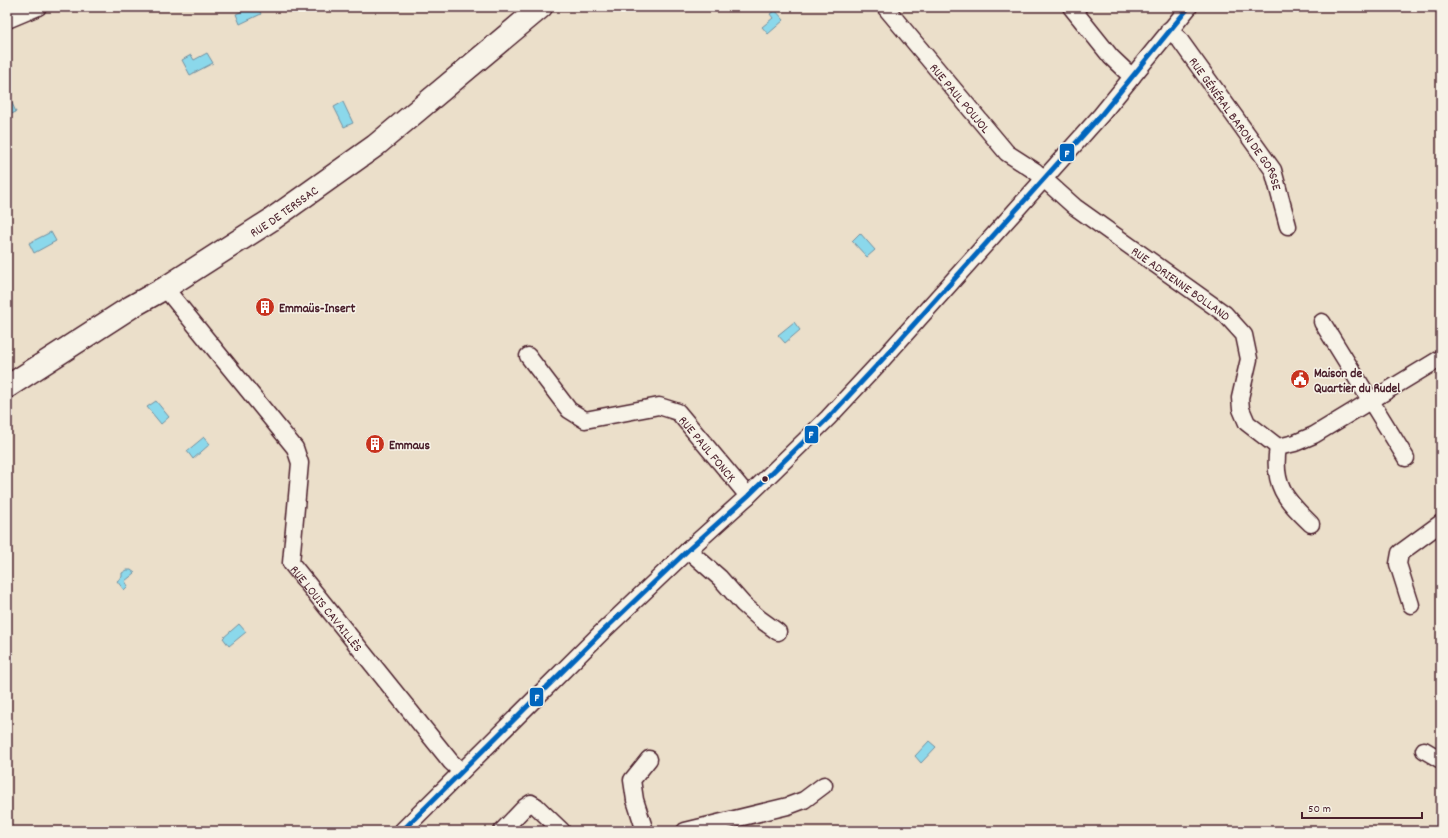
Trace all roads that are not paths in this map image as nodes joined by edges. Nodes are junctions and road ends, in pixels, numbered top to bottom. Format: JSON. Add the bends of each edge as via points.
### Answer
{"nodes":[{"id":1,"x":38,"y":7,"type":"edge"},
{"id":2,"x":541,"y":7,"type":"edge"},
{"id":3,"x":885,"y":7,"type":"edge"},
{"id":4,"x":1071,"y":7,"type":"edge"},
{"id":5,"x":1189,"y":7,"type":"edge"},
{"id":6,"x":7,"y":20,"type":"edge"},
{"id":7,"x":1169,"y":30,"type":"junction"},
{"id":8,"x":1132,"y":77,"type":"junction"},
{"id":9,"x":1044,"y":178,"type":"junction"},
{"id":10,"x":1288,"y":226,"type":"dead end"},
{"id":11,"x":165,"y":288,"type":"junction"},
{"id":12,"x":1322,"y":322,"type":"dead end"},
{"id":13,"x":528,"y":356,"type":"dead end"},
{"id":14,"x":1441,"y":358,"type":"edge"},
{"id":15,"x":7,"y":387,"type":"edge"},
{"id":16,"x":1370,"y":401,"type":"junction"},
{"id":17,"x":1278,"y":447,"type":"junction"},
{"id":18,"x":1406,"y":458,"type":"dead end"},
{"id":19,"x":748,"y":496,"type":"junction"},
{"id":20,"x":1441,"y":523,"type":"edge"},
{"id":21,"x":1311,"y":524,"type":"dead end"},
{"id":22,"x":688,"y":550,"type":"junction"},
{"id":23,"x":1411,"y":605,"type":"dead end"},
{"id":24,"x":778,"y":632,"type":"dead end"},
{"id":25,"x":1424,"y":750,"type":"dead end"},
{"id":26,"x":649,"y":759,"type":"dead end"},
{"id":27,"x":1441,"y":760,"type":"edge"},
{"id":28,"x":461,"y":771,"type":"junction"},
{"id":29,"x":824,"y":786,"type":"dead end"},
{"id":30,"x":725,"y":827,"type":"edge"},
{"id":31,"x":402,"y":831,"type":"edge"},
{"id":32,"x":502,"y":831,"type":"edge"},
{"id":33,"x":562,"y":831,"type":"edge"},
{"id":34,"x":644,"y":831,"type":"edge"},
{"id":35,"x":685,"y":831,"type":"edge"}],
"edges":[{"from":1,"to":6,"type":"street"},
{"from":2,"to":11,"type":"street","name":"RUE DE TERSSAC","via":[[375,146],[270,220]]},
{"from":3,"to":9,"type":"street","name":"RUE PAUL POUJOL","via":[[1007,153]]},
{"from":4,"to":8,"type":"street","via":[[1111,57]]},
{"from":5,"to":7,"type":"street"},
{"from":7,"to":8,"type":"street"},
{"from":7,"to":10,"type":"street","name":"RUE GÉNÉRAL BARON DE GORSSE","via":[[1179,39],[1273,170]]},
{"from":8,"to":9,"type":"street"},
{"from":9,"to":17,"type":"street","name":"RUE ADRIENNE BOLLAND","via":[[1071,204],[1225,314],[1244,335],[1249,359],[1240,398],[1241,409],[1247,423]]},
{"from":9,"to":19,"type":"street","via":[[828,418]]},
{"from":11,"to":15,"type":"street","name":"RUE DE TERSSAC"},
{"from":11,"to":28,"type":"street","name":"RUE LOUIS CAVAILLÈS","via":[[295,448],[300,463],[291,563],[451,762]]},
{"from":12,"to":16,"type":"street"},
{"from":13,"to":19,"type":"street","name":"RUE PAUL FONCK","via":[[569,410],[585,420],[659,406],[678,412]]},
{"from":14,"to":16,"type":"street"},
{"from":16,"to":17,"type":"street","via":[[1314,435]]},
{"from":16,"to":18,"type":"street"},
{"from":17,"to":21,"type":"street","via":[[1277,475],[1282,490],[1291,504]]},
{"from":19,"to":22,"type":"street"},
{"from":20,"to":23,"type":"street","via":[[1400,553],[1398,564]]},
{"from":22,"to":24,"type":"street","via":[[720,578],[743,604]]},
{"from":22,"to":28,"type":"street"},
{"from":25,"to":27,"type":"street"},
{"from":26,"to":34,"type":"street","via":[[632,780],[634,800]]},
{"from":28,"to":31,"type":"street"},
{"from":29,"to":30,"type":"street","via":[[804,800]]},
{"from":30,"to":35,"type":"street"},
{"from":32,"to":33,"type":"street","via":[[531,803]]}]}
